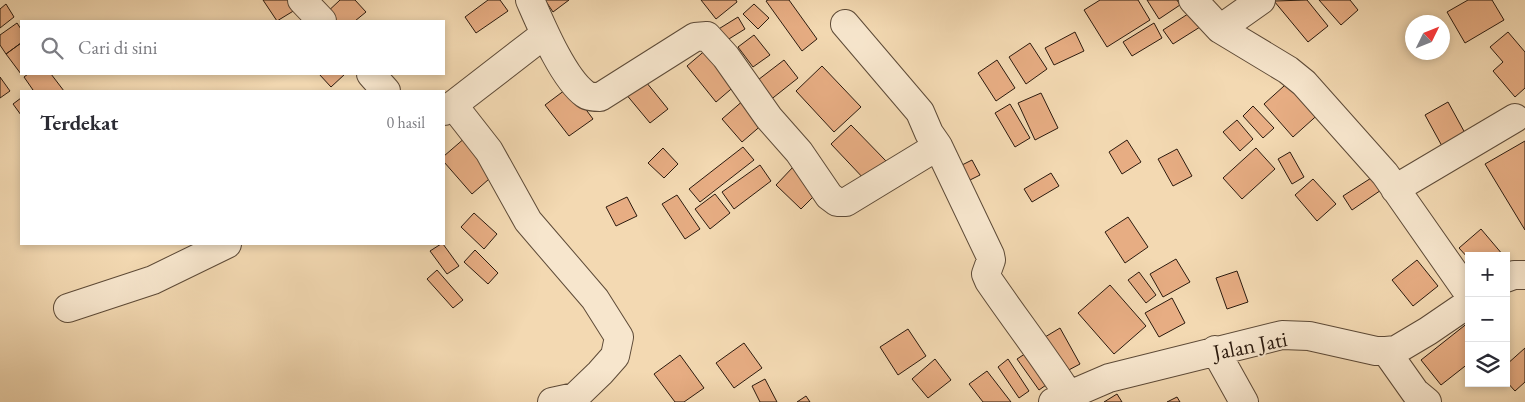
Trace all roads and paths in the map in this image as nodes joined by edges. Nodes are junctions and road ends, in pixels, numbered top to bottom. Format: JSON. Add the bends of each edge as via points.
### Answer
{"nodes":[{"id":1,"x":302,"y":0,"type":"edge"},
{"id":2,"x":530,"y":0,"type":"edge"},
{"id":3,"x":1193,"y":0,"type":"edge"},
{"id":4,"x":1261,"y":0,"type":"edge"},
{"id":5,"x":321,"y":20,"type":"edge"},
{"id":6,"x":845,"y":24,"type":"dead end"},
{"id":7,"x":1220,"y":29,"type":"junction"},
{"id":8,"x":545,"y":34,"type":"junction"},
{"id":9,"x":372,"y":75,"type":"edge"},
{"id":10,"x":385,"y":90,"type":"edge"},
{"id":11,"x":448,"y":108,"type":"edge"},
{"id":12,"x":1515,"y":118,"type":"dead end"},
{"id":13,"x":938,"y":146,"type":"junction"},
{"id":14,"x":1395,"y":189,"type":"junction"},
{"id":15,"x":225,"y":245,"type":"edge"},
{"id":16,"x":1525,"y":275,"type":"edge"},
{"id":17,"x":1510,"y":276,"type":"edge"},
{"id":18,"x":1465,"y":288,"type":"edge"},
{"id":19,"x":1465,"y":306,"type":"edge"},
{"id":20,"x":68,"y":308,"type":"dead end"},
{"id":21,"x":1215,"y":350,"type":"junction"},
{"id":22,"x":1386,"y":351,"type":"junction"},
{"id":23,"x":1061,"y":398,"type":"edge"},
{"id":24,"x":552,"y":402,"type":"edge"},
{"id":25,"x":1244,"y":402,"type":"edge"},
{"id":26,"x":1427,"y":402,"type":"edge"}],
"edges":[{"from":1,"to":5,"type":"street"},
{"from":2,"to":8,"type":"street"},
{"from":3,"to":7,"type":"street"},
{"from":4,"to":7,"type":"street"},
{"from":6,"to":13,"type":"street","via":[[920,112]]},
{"from":7,"to":14,"type":"street","via":[[1304,82]]},
{"from":8,"to":11,"type":"street"},
{"from":8,"to":13,"type":"street","via":[[567,72],[585,94],[593,97],[600,97],[695,37],[707,36],[726,56],[829,196],[842,203]]},
{"from":9,"to":10,"type":"street"},
{"from":11,"to":24,"type":"street","via":[[489,151],[528,221],[595,298],[620,337],[615,356],[575,397]]},
{"from":12,"to":14,"type":"street"},
{"from":13,"to":23,"type":"street","via":[[990,255],[986,274],[989,281],[1028,338],[1039,348]]},
{"from":14,"to":18,"type":"street"},
{"from":15,"to":20,"type":"street","via":[[153,280]]},
{"from":16,"to":17,"type":"street"},
{"from":19,"to":22,"type":"street","name":"Jalan Jati","via":[[1396,350]]},
{"from":21,"to":22,"type":"street","name":"Jalan Jati","via":[[1282,335],[1309,336]]},
{"from":21,"to":23,"type":"street","name":"Jalan Jati","via":[[1109,378]]},
{"from":21,"to":25,"type":"street"},
{"from":22,"to":26,"type":"street","via":[[1415,392]]}]}
